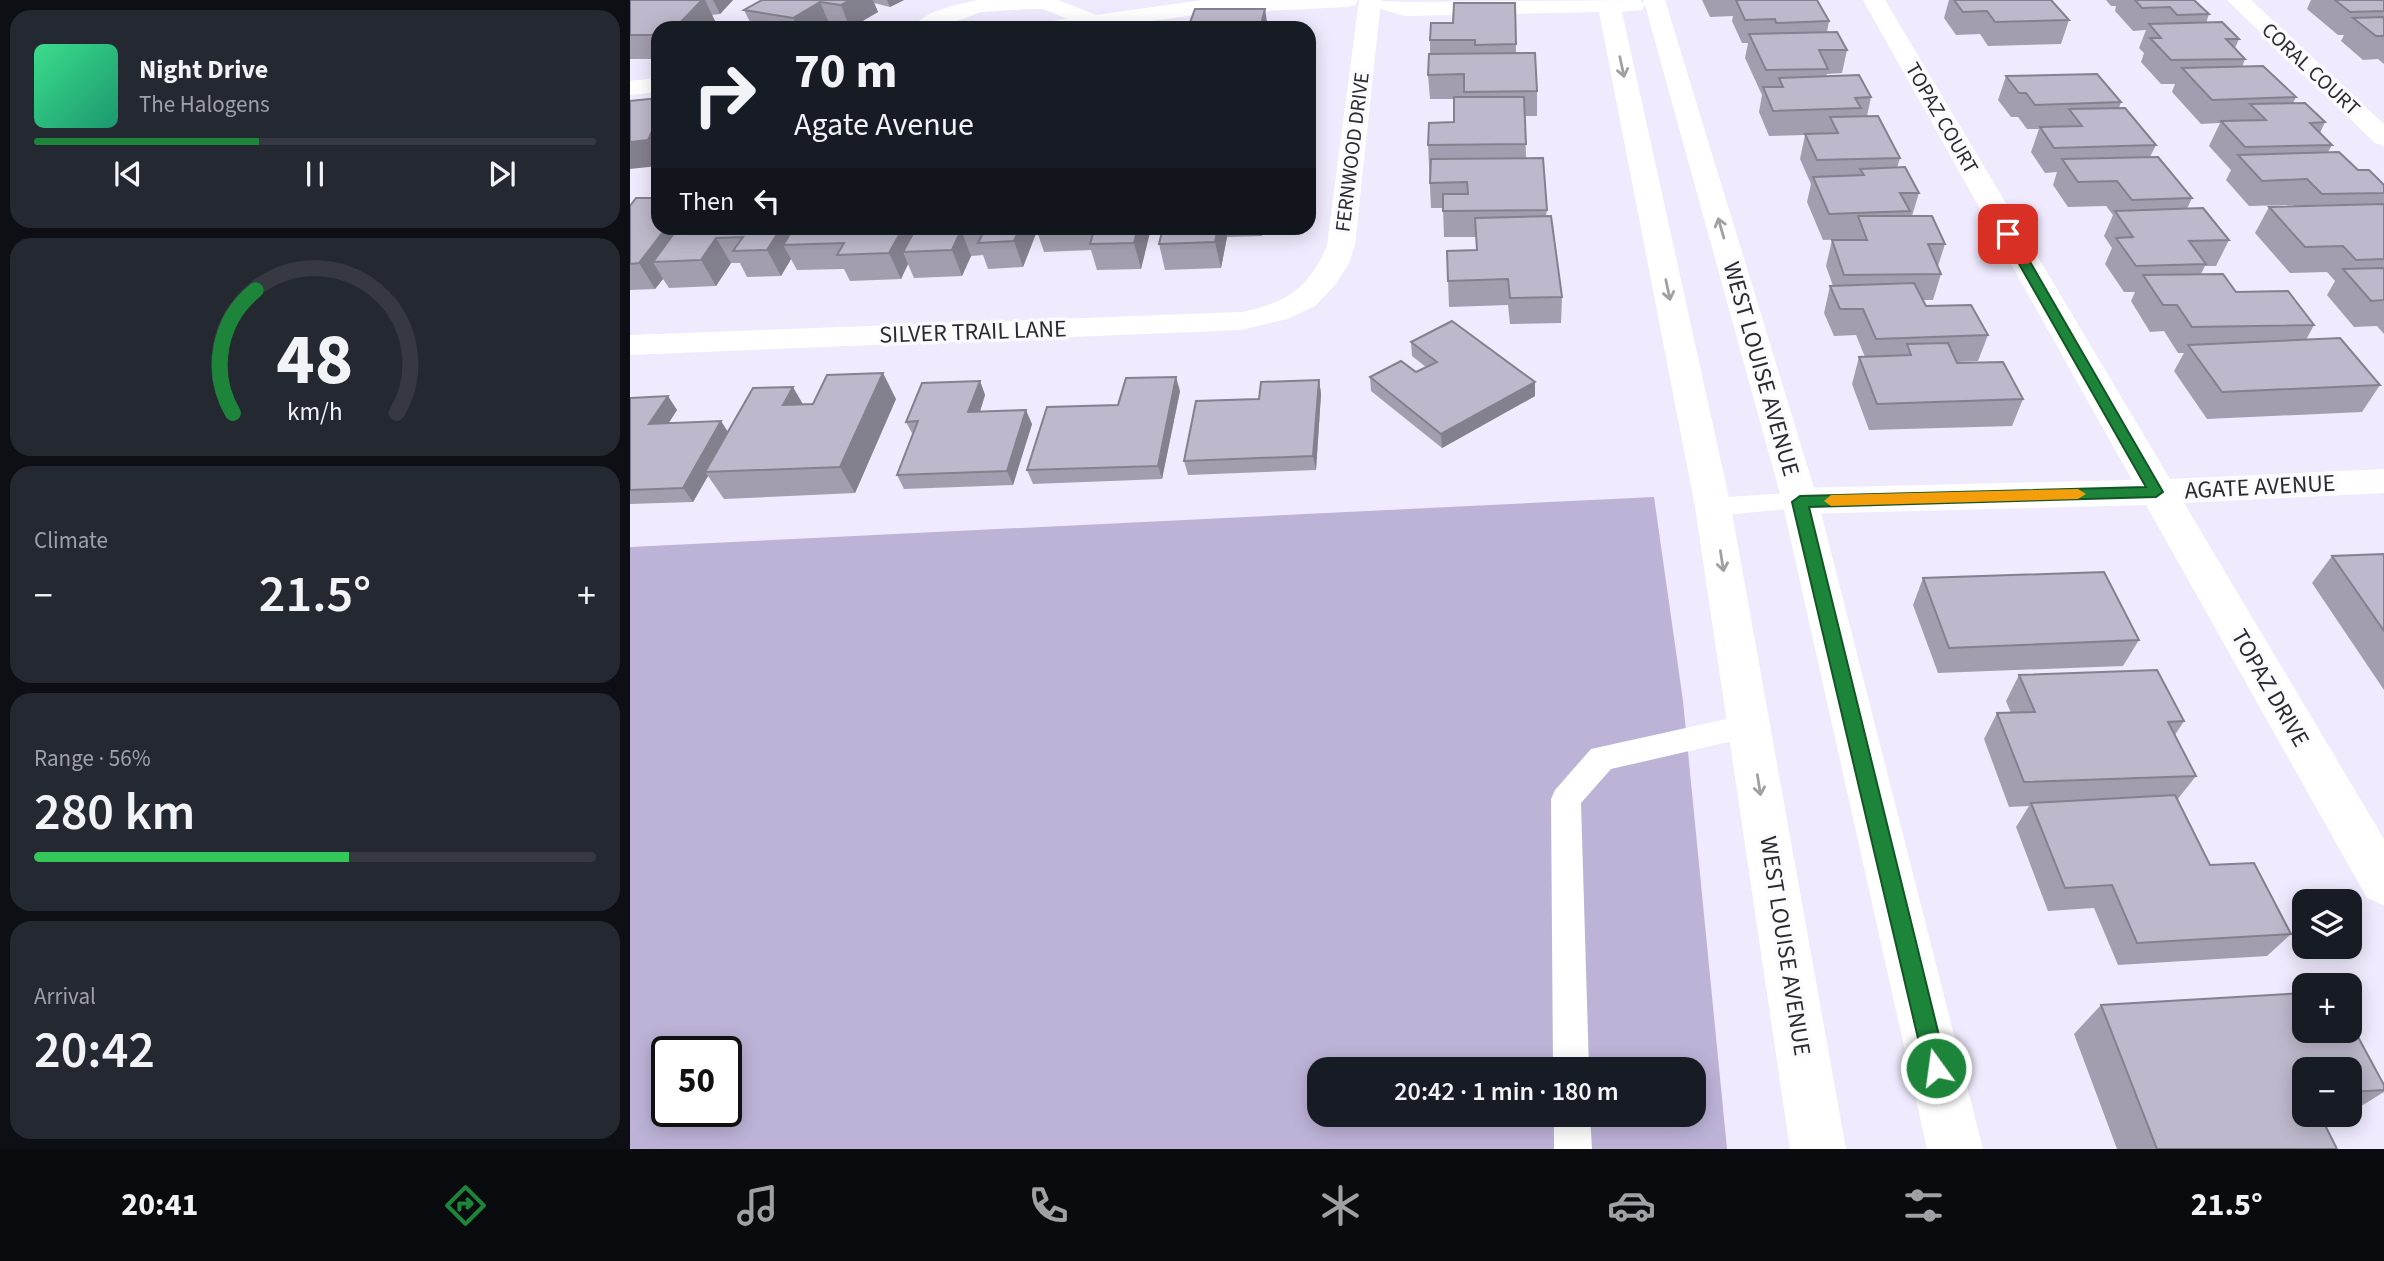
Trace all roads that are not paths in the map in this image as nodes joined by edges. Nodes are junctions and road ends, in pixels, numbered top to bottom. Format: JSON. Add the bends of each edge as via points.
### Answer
{"nodes":[{"id":1,"x":1347,"y":0,"type":"edge"},
{"id":2,"x":1372,"y":0,"type":"edge"},
{"id":3,"x":1874,"y":0,"type":"edge"},
{"id":4,"x":2238,"y":0,"type":"edge"},
{"id":5,"x":1609,"y":2,"type":"edge"},
{"id":6,"x":1655,"y":2,"type":"edge"},
{"id":7,"x":934,"y":21,"type":"edge"},
{"id":8,"x":1091,"y":21,"type":"joint"},
{"id":9,"x":651,"y":86,"type":"edge"},
{"id":10,"x":630,"y":88,"type":"edge"},
{"id":11,"x":2384,"y":138,"type":"edge"},
{"id":12,"x":1311,"y":296,"type":"joint"},
{"id":13,"x":630,"y":345,"type":"edge"},
{"id":14,"x":2384,"y":481,"type":"edge"},
{"id":15,"x":2156,"y":492,"type":"junction"},
{"id":16,"x":1800,"y":502,"type":"junction"},
{"id":17,"x":1713,"y":507,"type":"junction"},
{"id":18,"x":1749,"y":726,"type":"junction"},
{"id":19,"x":2384,"y":883,"type":"edge"},
{"id":20,"x":1571,"y":1057,"type":"edge"},
{"id":21,"x":1572,"y":1127,"type":"edge"},
{"id":22,"x":1573,"y":1149,"type":"edge"},
{"id":23,"x":1818,"y":1149,"type":"edge"},
{"id":24,"x":1955,"y":1149,"type":"edge"}],
"edges":[{"from":1,"to":8,"type":"street","via":[[1203,7]]},
{"from":2,"to":5,"type":"street","via":[[1405,9]]},
{"from":2,"to":12,"type":"street","name":"FERNWOOD DRIVE","via":[[1341,245],[1335,264]]},
{"from":3,"to":15,"type":"street","name":"TOPAZ COURT"},
{"from":4,"to":11,"type":"street","name":"CORAL COURT"},
{"from":5,"to":6,"type":"street"},
{"from":5,"to":17,"type":"street","name":"WEST LOUISE AVENUE","one_way":true},
{"from":16,"to":6,"type":"street","name":"WEST LOUISE AVENUE","one_way":true},
{"from":7,"to":8,"type":"street","via":[[973,5],[1011,0],[1046,4]]},
{"from":9,"to":10,"type":"street"},
{"from":12,"to":13,"type":"street","name":"SILVER TRAIL LANE","via":[[1274,315],[1241,321]]},
{"from":14,"to":15,"type":"street","name":"AGATE AVENUE"},
{"from":15,"to":16,"type":"street","name":"AGATE AVENUE"},
{"from":15,"to":19,"type":"street","name":"TOPAZ DRIVE"},
{"from":16,"to":17,"type":"lane"},
{"from":16,"to":24,"type":"street","name":"WEST LOUISE AVENUE"},
{"from":17,"to":18,"type":"street","name":"WEST LOUISE AVENUE","one_way":true},
{"from":18,"to":20,"type":"lane","via":[[1602,758],[1566,799]]},
{"from":18,"to":23,"type":"street","name":"WEST LOUISE AVENUE","one_way":true},
{"from":21,"to":22,"type":"lane"}]}
